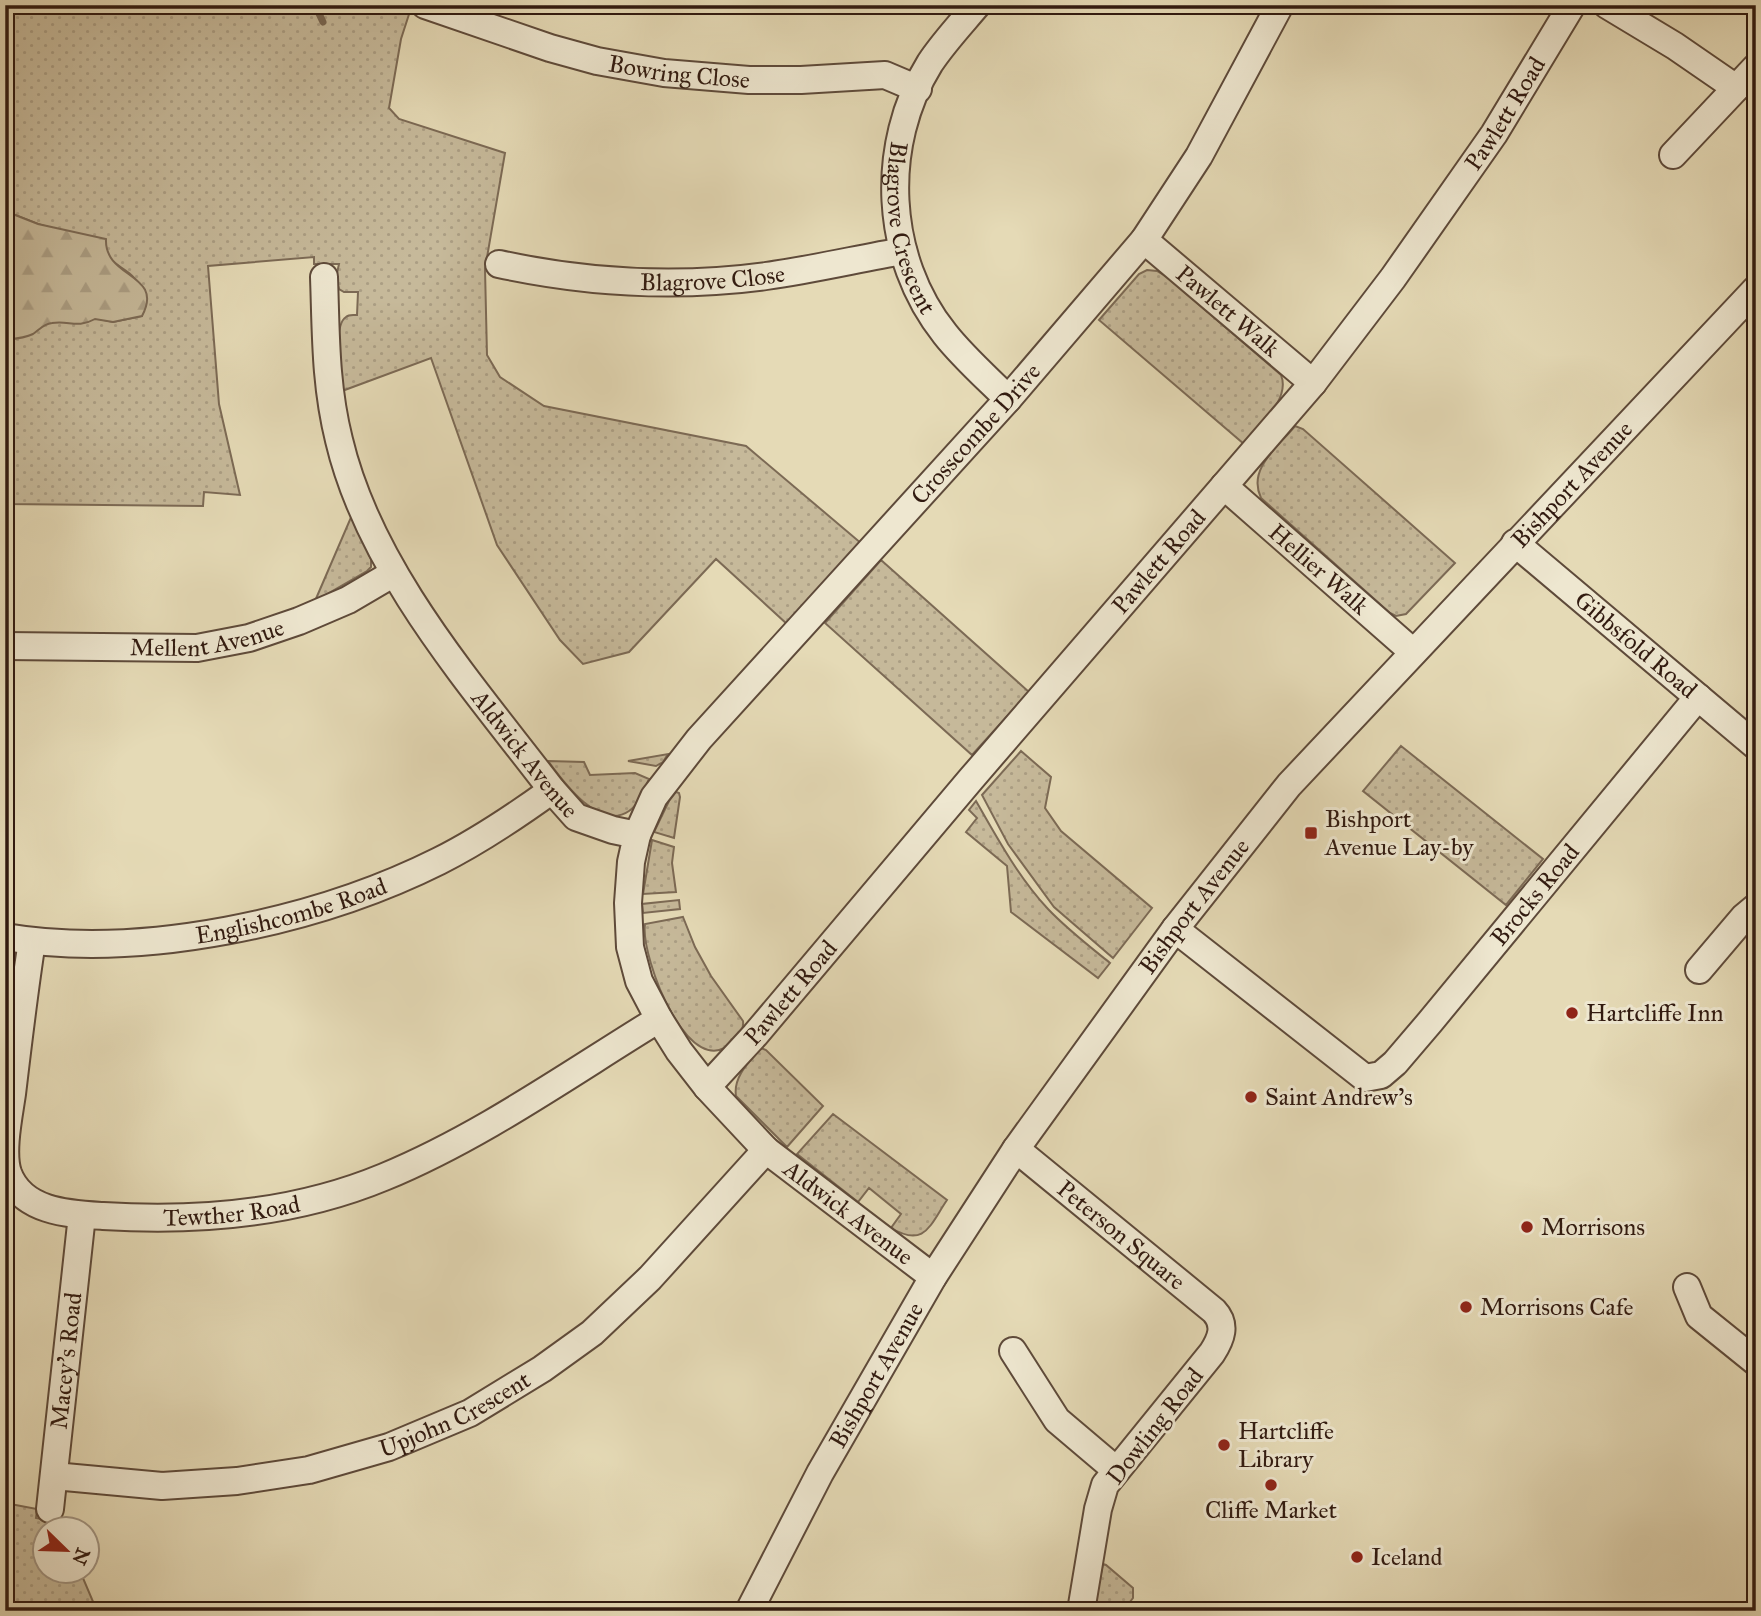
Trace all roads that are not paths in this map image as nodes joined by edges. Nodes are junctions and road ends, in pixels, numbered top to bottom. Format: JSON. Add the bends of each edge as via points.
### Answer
{"nodes":[{"id":1,"x":977,"y":5,"type":"edge"},
{"id":2,"x":1280,"y":5,"type":"edge"},
{"id":3,"x":1572,"y":5,"type":"edge"},
{"id":4,"x":1607,"y":5,"type":"edge"},
{"id":5,"x":436,"y":19,"type":"edge"},
{"id":6,"x":1756,"y":67,"type":"edge"},
{"id":7,"x":1736,"y":88,"type":"junction"},
{"id":8,"x":918,"y":89,"type":"junction"},
{"id":9,"x":1673,"y":155,"type":"dead end"},
{"id":10,"x":1144,"y":240,"type":"junction"},
{"id":11,"x":902,"y":251,"type":"junction"},
{"id":12,"x":513,"y":275,"type":"dead end"},
{"id":13,"x":324,"y":277,"type":"dead end"},
{"id":14,"x":1756,"y":289,"type":"edge"},
{"id":15,"x":1313,"y":383,"type":"junction"},
{"id":16,"x":1008,"y":399,"type":"junction"},
{"id":17,"x":1224,"y":486,"type":"junction"},
{"id":18,"x":1515,"y":543,"type":"junction"},
{"id":19,"x":394,"y":573,"type":"junction"},
{"id":20,"x":5,"y":646,"type":"edge"},
{"id":21,"x":1413,"y":652,"type":"junction"},
{"id":22,"x":1698,"y":697,"type":"junction"},
{"id":23,"x":1756,"y":746,"type":"edge"},
{"id":24,"x":552,"y":790,"type":"junction"},
{"id":25,"x":637,"y":835,"type":"junction"},
{"id":26,"x":1756,"y":907,"type":"edge"},
{"id":27,"x":1175,"y":929,"type":"junction"},
{"id":28,"x":5,"y":937,"type":"edge"},
{"id":29,"x":32,"y":941,"type":"junction"},
{"id":30,"x":1699,"y":970,"type":"dead end"},
{"id":31,"x":659,"y":1019,"type":"junction"},
{"id":32,"x":706,"y":1087,"type":"junction"},
{"id":33,"x":1016,"y":1149,"type":"junction"},
{"id":34,"x":766,"y":1150,"type":"junction"},
{"id":35,"x":82,"y":1215,"type":"junction"},
{"id":36,"x":933,"y":1277,"type":"junction"},
{"id":37,"x":1687,"y":1287,"type":"dead end"},
{"id":38,"x":1222,"y":1327,"type":"joint"},
{"id":39,"x":1013,"y":1351,"type":"dead end"},
{"id":40,"x":1756,"y":1362,"type":"edge"},
{"id":41,"x":1116,"y":1470,"type":"junction"},
{"id":42,"x":54,"y":1476,"type":"junction"},
{"id":43,"x":50,"y":1509,"type":"dead end"},
{"id":44,"x":749,"y":1611,"type":"edge"},
{"id":45,"x":1081,"y":1611,"type":"edge"}],
"edges":[{"from":1,"to":8,"type":"street","name":"Blagrove Crescent","via":[[942,47]]},
{"from":2,"to":10,"type":"street","name":"Crosscombe Drive","via":[[1199,156]]},
{"from":3,"to":15,"type":"street","name":"Pawlett Road","via":[[1494,134]]},
{"from":4,"to":7,"type":"street"},
{"from":5,"to":8,"type":"street","name":"Bowring Close","via":[[664,73],[749,80],[885,75]]},
{"from":6,"to":7,"type":"street"},
{"from":7,"to":9,"type":"street"},
{"from":8,"to":11,"type":"street","name":"Blagrove Crescent","via":[[902,128],[895,171]]},
{"from":10,"to":15,"type":"street","name":"Pawlett Walk"},
{"from":10,"to":16,"type":"street","name":"Crosscombe Drive"},
{"from":11,"to":12,"type":"street","name":"Blagrove Close","via":[[711,282]]},
{"from":11,"to":16,"type":"street","name":"Blagrove Crescent","via":[[924,302],[945,334]]},
{"from":13,"to":19,"type":"street","name":"Aldwick Avenue","via":[[337,303],[324,338],[339,443],[356,493]]},
{"from":14,"to":18,"type":"street","name":"Bishport Avenue"},
{"from":15,"to":17,"type":"street","name":"Pawlett Road"},
{"from":16,"to":25,"type":"street","name":"Crosscombe Drive","via":[[699,739],[654,797]]},
{"from":17,"to":21,"type":"street","name":"Hellier Walk"},
{"from":17,"to":32,"type":"street","name":"Pawlett Road"},
{"from":18,"to":21,"type":"street","name":"Bishport Avenue"},
{"from":18,"to":22,"type":"street","name":"Gibbsfold Road"},
{"from":19,"to":20,"type":"street","name":"Mellent Avenue","via":[[299,621],[197,648]]},
{"from":19,"to":24,"type":"street","name":"Aldwick Avenue"},
{"from":21,"to":27,"type":"street","name":"Bishport Avenue","via":[[1289,785]]},
{"from":22,"to":23,"type":"street","name":"Gibbsfold Road"},
{"from":22,"to":27,"type":"street","name":"Brocks Road","via":[[1381,1075],[1365,1078]]},
{"from":24,"to":25,"type":"street","name":"Aldwick Avenue","via":[[576,817]]},
{"from":24,"to":29,"type":"street","name":"Englishcombe Road","via":[[439,861],[359,894],[278,919],[211,934],[154,940]]},
{"from":25,"to":31,"type":"street","name":"Aldwick Avenue","via":[[628,902],[630,947],[639,981]]},
{"from":26,"to":30,"type":"street"},
{"from":27,"to":33,"type":"street","name":"Bishport Avenue"},
{"from":28,"to":29,"type":"street","name":"Englishcombe Road"},
{"from":29,"to":35,"type":"street","name":"Tewther Road","via":[[8,1120],[8,1173],[19,1190],[37,1204]]},
{"from":31,"to":32,"type":"street","name":"Aldwick Avenue"},
{"from":31,"to":35,"type":"street","name":"Tewther Road","via":[[449,1148],[382,1178],[279,1208],[208,1218]]},
{"from":32,"to":34,"type":"street","name":"Aldwick Avenue"},
{"from":33,"to":36,"type":"street","name":"Bishport Avenue"},
{"from":33,"to":38,"type":"street","name":"Peterson Square","via":[[1214,1311]]},
{"from":34,"to":36,"type":"street","name":"Aldwick Avenue"},
{"from":34,"to":42,"type":"street","name":"Upjohn Crescent","via":[[650,1278],[592,1333],[470,1413],[389,1447],[309,1470],[162,1486]]},
{"from":35,"to":42,"type":"street","name":"Macey's Road"},
{"from":36,"to":44,"type":"street","name":"Bishport Avenue","via":[[826,1462]]},
{"from":37,"to":40,"type":"street","via":[[1699,1316]]},
{"from":38,"to":41,"type":"street","name":"Dowling Road","via":[[1212,1353]]},
{"from":39,"to":41,"type":"street","via":[[1057,1420]]},
{"from":41,"to":45,"type":"street","name":"Dowling Road","via":[[1105,1485],[1098,1509]]},
{"from":42,"to":43,"type":"street","name":"Macey's Road"}]}
